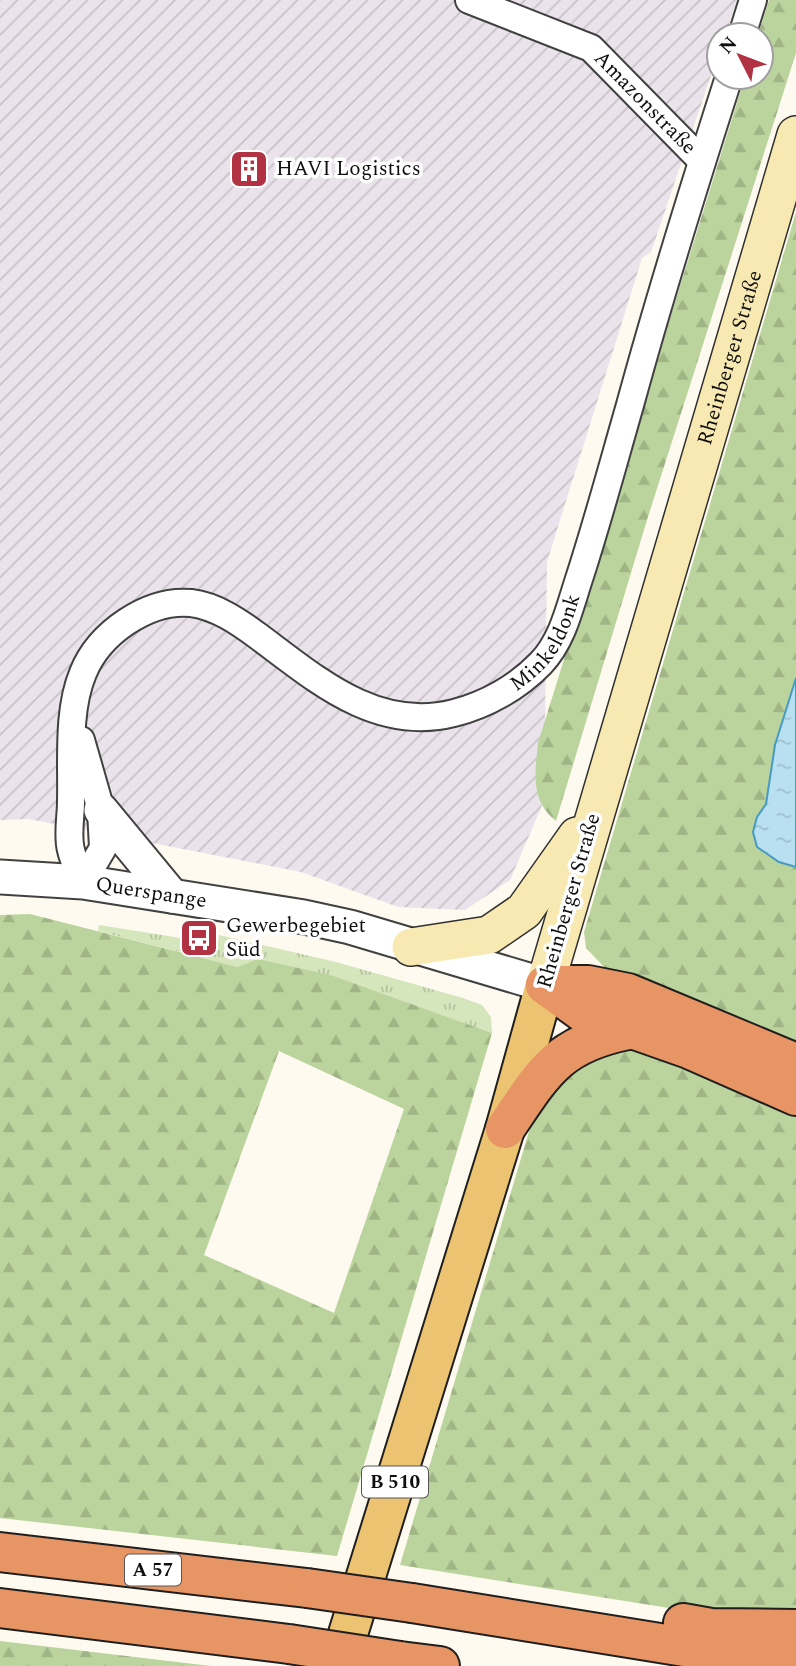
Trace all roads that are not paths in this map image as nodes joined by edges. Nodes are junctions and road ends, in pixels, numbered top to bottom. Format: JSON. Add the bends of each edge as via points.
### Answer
{"nodes":[{"id":1,"x":469,"y":0,"type":"edge"},
{"id":2,"x":754,"y":0,"type":"edge"},
{"id":3,"x":747,"y":21,"type":"edge"},
{"id":4,"x":724,"y":91,"type":"edge"},
{"id":5,"x":796,"y":135,"type":"edge"},
{"id":6,"x":702,"y":161,"type":"junction"},
{"id":7,"x":74,"y":714,"type":"junction"},
{"id":8,"x":101,"y":810,"type":"junction"},
{"id":9,"x":594,"y":813,"type":"junction"},
{"id":10,"x":0,"y":877,"type":"edge"},
{"id":11,"x":83,"y":882,"type":"junction"},
{"id":12,"x":172,"y":896,"type":"junction"},
{"id":13,"x":411,"y":947,"type":"junction"},
{"id":14,"x":545,"y":985,"type":"junction"},
{"id":15,"x":628,"y":1030,"type":"junction"},
{"id":16,"x":796,"y":1063,"type":"edge"},
{"id":17,"x":796,"y":1096,"type":"edge"},
{"id":18,"x":505,"y":1129,"type":"junction"},
{"id":19,"x":0,"y":1552,"type":"edge"},
{"id":20,"x":0,"y":1608,"type":"edge"},
{"id":21,"x":540,"y":1624,"type":"junction"},
{"id":22,"x":796,"y":1629,"type":"edge"},
{"id":23,"x":796,"y":1665,"type":"edge"},
{"id":24,"x":338,"y":1666,"type":"edge"},
{"id":25,"x":440,"y":1666,"type":"edge"}],
"edges":[{"from":1,"to":6,"type":"street","name":"Amazonstraße","via":[[590,48]]},
{"from":2,"to":3,"type":"street"},
{"from":4,"to":6,"type":"street","name":"Minkeldonk"},
{"from":5,"to":9,"type":"main road","name":"Rheinberger Straße"},
{"from":6,"to":7,"type":"street","name":"Minkeldonk","via":[[587,556],[561,633],[534,670],[475,708],[444,716],[392,716],[327,687],[218,611],[193,603],[172,604],[133,617],[93,653],[82,675]]},
{"from":7,"to":8,"type":"street","name":"Minkeldonk"},
{"from":7,"to":11,"type":"street","name":"Minkeldonk","via":[[70,848]]},
{"from":8,"to":11,"type":"street","name":"Minkeldonk","via":[[103,848]]},
{"from":8,"to":12,"type":"street"},
{"from":9,"to":13,"type":"main road","via":[[524,911],[489,935]]},
{"from":9,"to":14,"type":"main road","name":"Rheinberger Straße"},
{"from":10,"to":11,"type":"street","name":"Querspange"},
{"from":11,"to":12,"type":"street","name":"Querspange"},
{"from":12,"to":13,"type":"street","name":"Querspange","via":[[304,917]]},
{"from":13,"to":14,"type":"street","name":"Querspange"},
{"from":14,"to":15,"type":"highway","via":[[581,1011]]},
{"from":14,"to":16,"type":"highway","via":[[588,985],[628,993]]},
{"from":14,"to":18,"type":"main road","name":"Rheinberger Straße","number":"B 510"},
{"from":15,"to":17,"type":"highway","via":[[689,1049]]},
{"from":15,"to":18,"type":"highway","via":[[599,1035],[569,1050],[546,1069]]},
{"from":18,"to":24,"type":"main road","name":"Rheinberger Straße","number":"B 510"},
{"from":19,"to":21,"type":"highway","number":"A 57","bridge":true,"via":[[307,1588]]},
{"from":20,"to":25,"type":"highway","bridge":true},
{"from":21,"to":22,"type":"highway","via":[[603,1610],[711,1628]]},
{"from":21,"to":23,"type":"highway","number":"A 57"}]}
